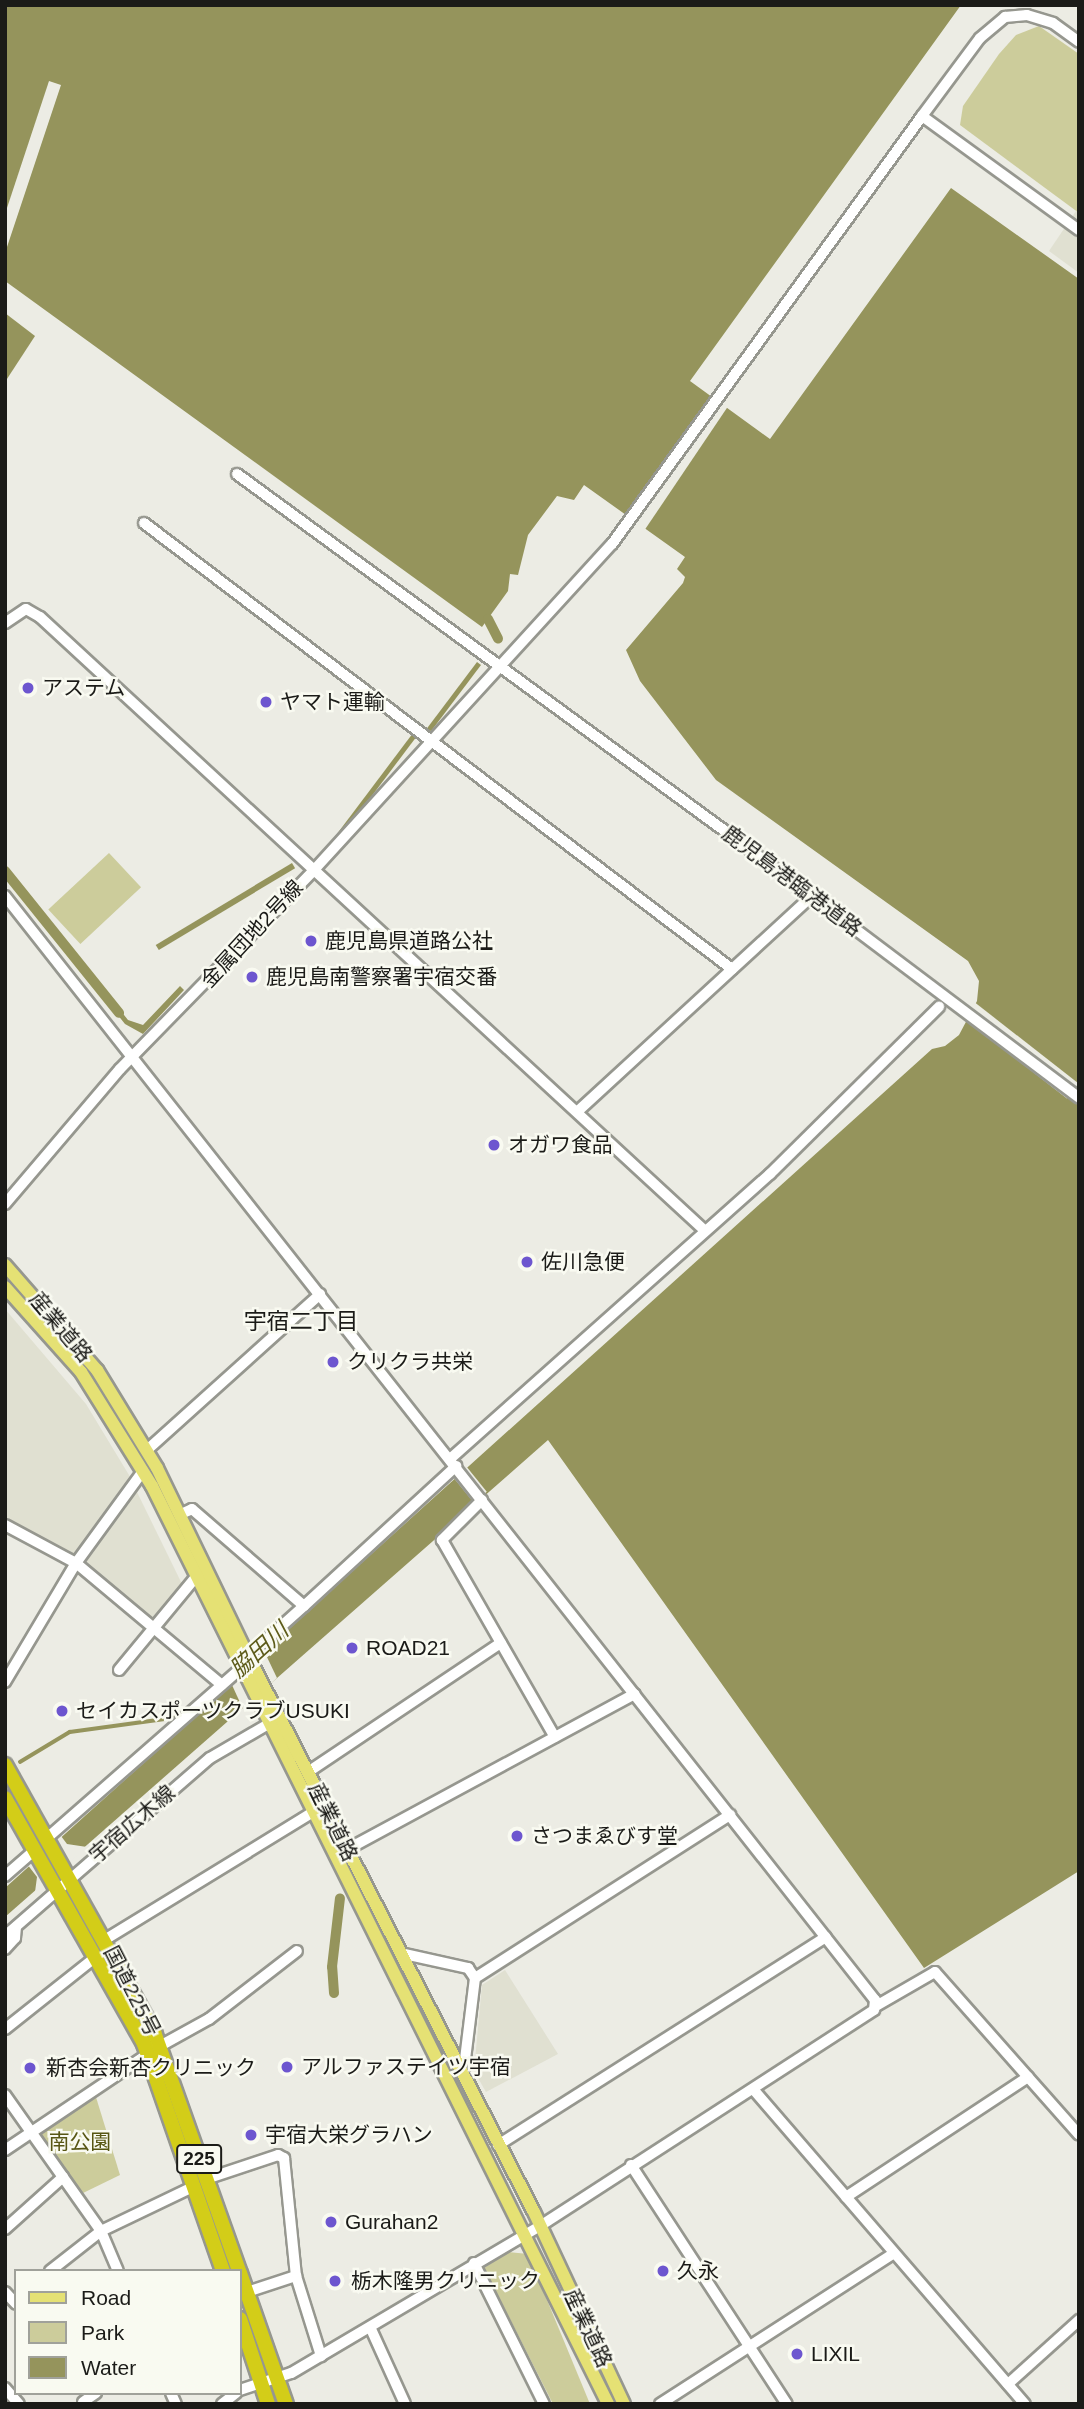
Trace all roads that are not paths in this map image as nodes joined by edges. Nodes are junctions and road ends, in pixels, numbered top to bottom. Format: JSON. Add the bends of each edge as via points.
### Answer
{"nodes":[{"id":1,"x":1020,"y":10,"type":"edge"},
{"id":2,"x":1079,"y":42,"type":"edge"},
{"id":3,"x":922,"y":116,"type":"junction"},
{"id":4,"x":1079,"y":230,"type":"edge"},
{"id":5,"x":237,"y":474,"type":"dead end"},
{"id":6,"x":144,"y":523,"type":"dead end"},
{"id":7,"x":5,"y":623,"type":"edge"},
{"id":8,"x":503,"y":667,"type":"junction"},
{"id":9,"x":430,"y":739,"type":"junction"},
{"id":10,"x":314,"y":870,"type":"junction"},
{"id":11,"x":5,"y":896,"type":"edge"},
{"id":12,"x":811,"y":896,"type":"junction"},
{"id":13,"x":732,"y":969,"type":"junction"},
{"id":14,"x":939,"y":1007,"type":"dead end"},
{"id":15,"x":134,"y":1058,"type":"junction"},
{"id":16,"x":1079,"y":1098,"type":"edge"},
{"id":17,"x":578,"y":1111,"type":"junction"},
{"id":18,"x":5,"y":1204,"type":"edge"},
{"id":19,"x":704,"y":1230,"type":"junction"},
{"id":20,"x":5,"y":1265,"type":"edge"},
{"id":21,"x":5,"y":1287,"type":"edge"},
{"id":22,"x":320,"y":1294,"type":"junction"},
{"id":23,"x":147,"y":1450,"type":"junction"},
{"id":24,"x":455,"y":1466,"type":"junction"},
{"id":25,"x":143,"y":1471,"type":"junction"},
{"id":26,"x":481,"y":1498,"type":"junction"},
{"id":27,"x":181,"y":1514,"type":"junction"},
{"id":28,"x":5,"y":1525,"type":"edge"},
{"id":29,"x":76,"y":1563,"type":"junction"},
{"id":30,"x":195,"y":1578,"type":"junction"},
{"id":31,"x":304,"y":1606,"type":"junction"},
{"id":32,"x":153,"y":1627,"type":"junction"},
{"id":33,"x":501,"y":1643,"type":"junction"},
{"id":34,"x":247,"y":1663,"type":"junction"},
{"id":35,"x":119,"y":1670,"type":"dead end"},
{"id":36,"x":5,"y":1682,"type":"edge"},
{"id":37,"x":222,"y":1685,"type":"junction"},
{"id":38,"x":634,"y":1694,"type":"junction"},
{"id":39,"x":280,"y":1718,"type":"junction"},
{"id":40,"x":267,"y":1725,"type":"junction"},
{"id":41,"x":555,"y":1737,"type":"junction"},
{"id":42,"x":5,"y":1765,"type":"edge"},
{"id":43,"x":308,"y":1772,"type":"junction"},
{"id":44,"x":5,"y":1798,"type":"edge"},
{"id":45,"x":312,"y":1813,"type":"junction"},
{"id":46,"x":730,"y":1815,"type":"junction"},
{"id":47,"x":42,"y":1847,"type":"junction"},
{"id":48,"x":346,"y":1850,"type":"junction"},
{"id":49,"x":66,"y":1874,"type":"junction"},
{"id":50,"x":5,"y":1876,"type":"edge"},
{"id":51,"x":54,"y":1885,"type":"junction"},
{"id":52,"x":16,"y":1927,"type":"junction"},
{"id":53,"x":5,"y":1936,"type":"edge"},
{"id":54,"x":827,"y":1937,"type":"junction"},
{"id":55,"x":106,"y":1939,"type":"junction"},
{"id":56,"x":5,"y":1949,"type":"edge"},
{"id":57,"x":297,"y":1951,"type":"dead end"},
{"id":58,"x":400,"y":1953,"type":"junction"},
{"id":59,"x":96,"y":1957,"type":"junction"},
{"id":60,"x":475,"y":1978,"type":"junction"},
{"id":61,"x":876,"y":2006,"type":"junction"},
{"id":62,"x":5,"y":2029,"type":"edge"},
{"id":63,"x":154,"y":2050,"type":"junction"},
{"id":64,"x":458,"y":2066,"type":"junction"},
{"id":65,"x":1028,"y":2077,"type":"junction"},
{"id":66,"x":753,"y":2089,"type":"junction"},
{"id":67,"x":5,"y":2095,"type":"edge"},
{"id":68,"x":30,"y":2131,"type":"junction"},
{"id":69,"x":1079,"y":2135,"type":"edge"},
{"id":70,"x":498,"y":2146,"type":"junction"},
{"id":71,"x":5,"y":2150,"type":"edge"},
{"id":72,"x":631,"y":2165,"type":"junction"},
{"id":73,"x":63,"y":2178,"type":"junction"},
{"id":74,"x":200,"y":2183,"type":"junction"},
{"id":75,"x":846,"y":2197,"type":"junction"},
{"id":76,"x":540,"y":2226,"type":"junction"},
{"id":77,"x":5,"y":2229,"type":"edge"},
{"id":78,"x":101,"y":2231,"type":"junction"},
{"id":79,"x":526,"y":2234,"type":"junction"},
{"id":80,"x":894,"y":2253,"type":"junction"},
{"id":81,"x":474,"y":2263,"type":"junction"},
{"id":82,"x":53,"y":2269,"type":"edge"},
{"id":83,"x":117,"y":2269,"type":"edge"},
{"id":84,"x":222,"y":2269,"type":"edge"},
{"id":85,"x":238,"y":2269,"type":"edge"},
{"id":86,"x":296,"y":2276,"type":"junction"},
{"id":87,"x":242,"y":2280,"type":"edge"},
{"id":88,"x":247,"y":2292,"type":"junction"},
{"id":89,"x":1079,"y":2320,"type":"edge"},
{"id":90,"x":242,"y":2325,"type":"edge"},
{"id":91,"x":371,"y":2329,"type":"junction"},
{"id":92,"x":750,"y":2346,"type":"junction"},
{"id":93,"x":321,"y":2356,"type":"junction"},
{"id":94,"x":277,"y":2378,"type":"junction"},
{"id":95,"x":261,"y":2383,"type":"junction"},
{"id":96,"x":1008,"y":2384,"type":"junction"},
{"id":97,"x":242,"y":2390,"type":"edge"},
{"id":98,"x":268,"y":2404,"type":"edge"},
{"id":99,"x":286,"y":2404,"type":"edge"},
{"id":100,"x":404,"y":2404,"type":"edge"},
{"id":101,"x":544,"y":2404,"type":"edge"},
{"id":102,"x":608,"y":2404,"type":"edge"},
{"id":103,"x":624,"y":2404,"type":"edge"},
{"id":104,"x":660,"y":2404,"type":"edge"},
{"id":105,"x":787,"y":2404,"type":"edge"},
{"id":106,"x":1025,"y":2404,"type":"edge"}],
"edges":[{"from":1,"to":2,"type":"street","via":[[1053,23]]},
{"from":1,"to":3,"type":"street","name":"金属団地2号線","via":[[981,38]]},
{"from":3,"to":4,"type":"street"},
{"from":3,"to":8,"type":"street","name":"金属団地2号線","via":[[619,534]]},
{"from":5,"to":8,"type":"street","name":"鹿児島港臨港道路"},
{"from":6,"to":9,"type":"street"},
{"from":7,"to":10,"type":"street","via":[[26,609],[35,612]]},
{"from":8,"to":9,"type":"street","name":"金属団地2号線"},
{"from":8,"to":12,"type":"street","name":"鹿児島港臨港道路"},
{"from":9,"to":10,"type":"street","name":"金属団地2号線"},
{"from":9,"to":13,"type":"street"},
{"from":10,"to":15,"type":"street","name":"金属団地2号線"},
{"from":10,"to":17,"type":"street"},
{"from":11,"to":15,"type":"street"},
{"from":12,"to":13,"type":"street"},
{"from":12,"to":16,"type":"street","name":"鹿児島港臨港道路"},
{"from":13,"to":17,"type":"street"},
{"from":14,"to":19,"type":"street","via":[[882,1061],[869,1080]]},
{"from":15,"to":18,"type":"street","name":"金属団地2号線"},
{"from":15,"to":22,"type":"street"},
{"from":17,"to":19,"type":"street"},
{"from":19,"to":24,"type":"street"},
{"from":20,"to":23,"type":"main road","name":"産業道路","via":[[97,1370]]},
{"from":21,"to":25,"type":"main road","name":"産業道路","via":[[81,1372]]},
{"from":22,"to":23,"type":"street"},
{"from":22,"to":24,"type":"street"},
{"from":23,"to":27,"type":"main road","name":"産業道路"},
{"from":24,"to":26,"type":"street"},
{"from":24,"to":31,"type":"street"},
{"from":25,"to":29,"type":"street"},
{"from":25,"to":30,"type":"main road","name":"産業道路"},
{"from":26,"to":33,"type":"street","via":[[442,1540]]},
{"from":26,"to":38,"type":"street"},
{"from":27,"to":31,"type":"street","via":[[192,1509]]},
{"from":27,"to":34,"type":"main road","name":"産業道路"},
{"from":28,"to":29,"type":"street"},
{"from":29,"to":32,"type":"street"},
{"from":29,"to":36,"type":"street"},
{"from":30,"to":32,"type":"street"},
{"from":30,"to":34,"type":"main road","name":"産業道路"},
{"from":31,"to":34,"type":"street"},
{"from":32,"to":35,"type":"street"},
{"from":32,"to":37,"type":"street"},
{"from":33,"to":41,"type":"street"},
{"from":33,"to":43,"type":"street"},
{"from":34,"to":37,"type":"street"},
{"from":34,"to":39,"type":"main road","name":"産業道路"},
{"from":34,"to":40,"type":"main road","name":"産業道路"},
{"from":37,"to":47,"type":"street"},
{"from":38,"to":41,"type":"street"},
{"from":38,"to":46,"type":"street"},
{"from":39,"to":40,"type":"street","name":"宇宿広木線"},
{"from":39,"to":43,"type":"main road","name":"産業道路"},
{"from":40,"to":45,"type":"main road","name":"産業道路"},
{"from":40,"to":49,"type":"street","name":"宇宿広木線","via":[[210,1758]]},
{"from":41,"to":48,"type":"street"},
{"from":42,"to":47,"type":"highway","name":"国道225号","number":"225"},
{"from":43,"to":48,"type":"main road","name":"産業道路"},
{"from":44,"to":47,"type":"highway","name":"国道225号","number":"225"},
{"from":45,"to":55,"type":"street"},
{"from":45,"to":79,"type":"main road","name":"産業道路"},
{"from":46,"to":54,"type":"street"},
{"from":46,"to":60,"type":"street"},
{"from":47,"to":49,"type":"highway","name":"国道225号","number":"225"},
{"from":47,"to":50,"type":"street"},
{"from":47,"to":51,"type":"highway","name":"国道225号","number":"225"},
{"from":48,"to":58,"type":"main road","name":"産業道路"},
{"from":49,"to":51,"type":"street","name":"宇宿広木線"},
{"from":49,"to":55,"type":"highway","name":"国道225号","number":"225"},
{"from":51,"to":52,"type":"street","name":"宇宿広木線"},
{"from":51,"to":59,"type":"highway","name":"国道225号","number":"225"},
{"from":52,"to":53,"type":"street","name":"宇宿広木線"},
{"from":52,"to":56,"type":"street","via":[[15,1938]]},
{"from":54,"to":61,"type":"street"},
{"from":54,"to":70,"type":"street"},
{"from":55,"to":63,"type":"highway","name":"国道225号","number":"225"},
{"from":57,"to":63,"type":"street","via":[[209,2019]]},
{"from":58,"to":60,"type":"street","via":[[468,1968]]},
{"from":58,"to":64,"type":"main road","name":"産業道路"},
{"from":59,"to":62,"type":"street"},
{"from":59,"to":63,"type":"highway","name":"国道225号","number":"225"},
{"from":60,"to":64,"type":"street","via":[[465,2059]]},
{"from":61,"to":65,"type":"street","via":[[935,1972]]},
{"from":61,"to":66,"type":"street"},
{"from":63,"to":68,"type":"street"},
{"from":63,"to":74,"type":"highway","name":"国道225号","number":"225"},
{"from":64,"to":70,"type":"main road","name":"産業道路"},
{"from":65,"to":69,"type":"street"},
{"from":65,"to":75,"type":"street"},
{"from":66,"to":72,"type":"street"},
{"from":66,"to":75,"type":"street"},
{"from":67,"to":68,"type":"street"},
{"from":68,"to":71,"type":"street"},
{"from":68,"to":73,"type":"street"},
{"from":70,"to":76,"type":"main road","name":"産業道路"},
{"from":72,"to":76,"type":"street"},
{"from":72,"to":92,"type":"street"},
{"from":73,"to":77,"type":"street"},
{"from":73,"to":78,"type":"street"},
{"from":74,"to":78,"type":"street"},
{"from":74,"to":84,"type":"highway","name":"国道225号","number":"225"},
{"from":74,"to":85,"type":"highway","name":"国道225号","number":"225"},
{"from":74,"to":86,"type":"street","via":[[278,2155],[284,2158]]},
{"from":75,"to":80,"type":"street"},
{"from":76,"to":79,"type":"street"},
{"from":76,"to":103,"type":"main road","name":"産業道路"},
{"from":78,"to":82,"type":"street"},
{"from":78,"to":83,"type":"street"},
{"from":79,"to":81,"type":"street"},
{"from":79,"to":102,"type":"main road","name":"産業道路"},
{"from":80,"to":92,"type":"street"},
{"from":80,"to":96,"type":"street"},
{"from":81,"to":91,"type":"street"},
{"from":81,"to":101,"type":"street"},
{"from":86,"to":88,"type":"street"},
{"from":86,"to":93,"type":"street"},
{"from":87,"to":88,"type":"highway","name":"国道225号","number":"225"},
{"from":88,"to":94,"type":"highway","name":"国道225号","number":"225"},
{"from":89,"to":96,"type":"street"},
{"from":90,"to":95,"type":"highway"},
{"from":91,"to":93,"type":"street"},
{"from":91,"to":100,"type":"street"},
{"from":92,"to":104,"type":"street"},
{"from":92,"to":105,"type":"street"},
{"from":93,"to":94,"type":"street"},
{"from":94,"to":95,"type":"street"},
{"from":94,"to":99,"type":"highway","name":"国道225号","number":"225"},
{"from":95,"to":97,"type":"street"},
{"from":95,"to":98,"type":"highway"},
{"from":96,"to":106,"type":"street"}]}
